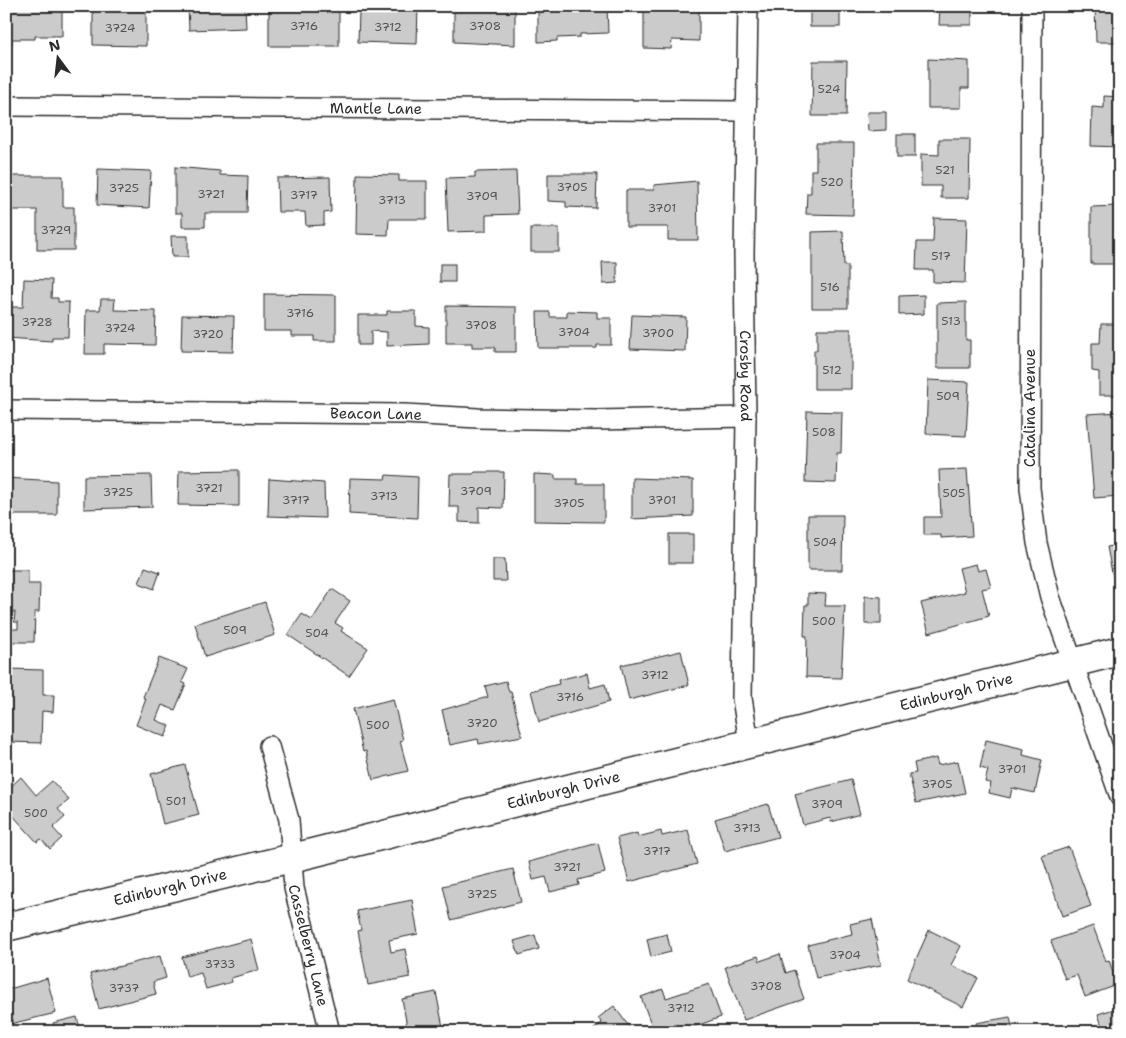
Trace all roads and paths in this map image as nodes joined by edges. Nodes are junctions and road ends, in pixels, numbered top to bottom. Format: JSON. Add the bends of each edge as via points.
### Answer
{"nodes":[{"id":1,"x":748,"y":6,"type":"edge"},
{"id":2,"x":1032,"y":6,"type":"edge"},
{"id":3,"x":6,"y":106,"type":"edge"},
{"id":4,"x":746,"y":111,"type":"junction"},
{"id":5,"x":6,"y":410,"type":"edge"},
{"id":6,"x":746,"y":417,"type":"junction"},
{"id":7,"x":1120,"y":651,"type":"edge"},
{"id":8,"x":1073,"y":663,"type":"junction"},
{"id":9,"x":751,"y":744,"type":"junction"},
{"id":10,"x":269,"y":746,"type":"dead end"},
{"id":11,"x":1120,"y":796,"type":"edge"},
{"id":12,"x":292,"y":858,"type":"junction"},
{"id":13,"x":6,"y":927,"type":"edge"},
{"id":14,"x":330,"y":1032,"type":"edge"}],
"edges":[{"from":1,"to":4,"type":"street","name":"Crosby Road"},
{"from":2,"to":8,"type":"street","name":"Catalina Avenue","via":[[1030,488],[1037,543],[1050,597]]},
{"from":3,"to":4,"type":"street","name":"Mantle Lane"},
{"from":4,"to":6,"type":"street","name":"Crosby Road"},
{"from":5,"to":6,"type":"street","name":"Beacon Lane","via":[[404,414],[587,420]]},
{"from":6,"to":9,"type":"street","name":"Crosby Road","via":[[742,698]]},
{"from":7,"to":8,"type":"street","name":"Edinburgh Drive"},
{"from":8,"to":9,"type":"street","name":"Edinburgh Drive"},
{"from":8,"to":11,"type":"street","name":"Catalina Avenue"},
{"from":9,"to":12,"type":"street","name":"Edinburgh Drive"},
{"from":10,"to":12,"type":"street","name":"Casselberry Lane","via":[[286,804]]},
{"from":12,"to":13,"type":"street","name":"Edinburgh Drive"},
{"from":12,"to":14,"type":"street","name":"Casselberry Lane","via":[[294,888]]}]}
